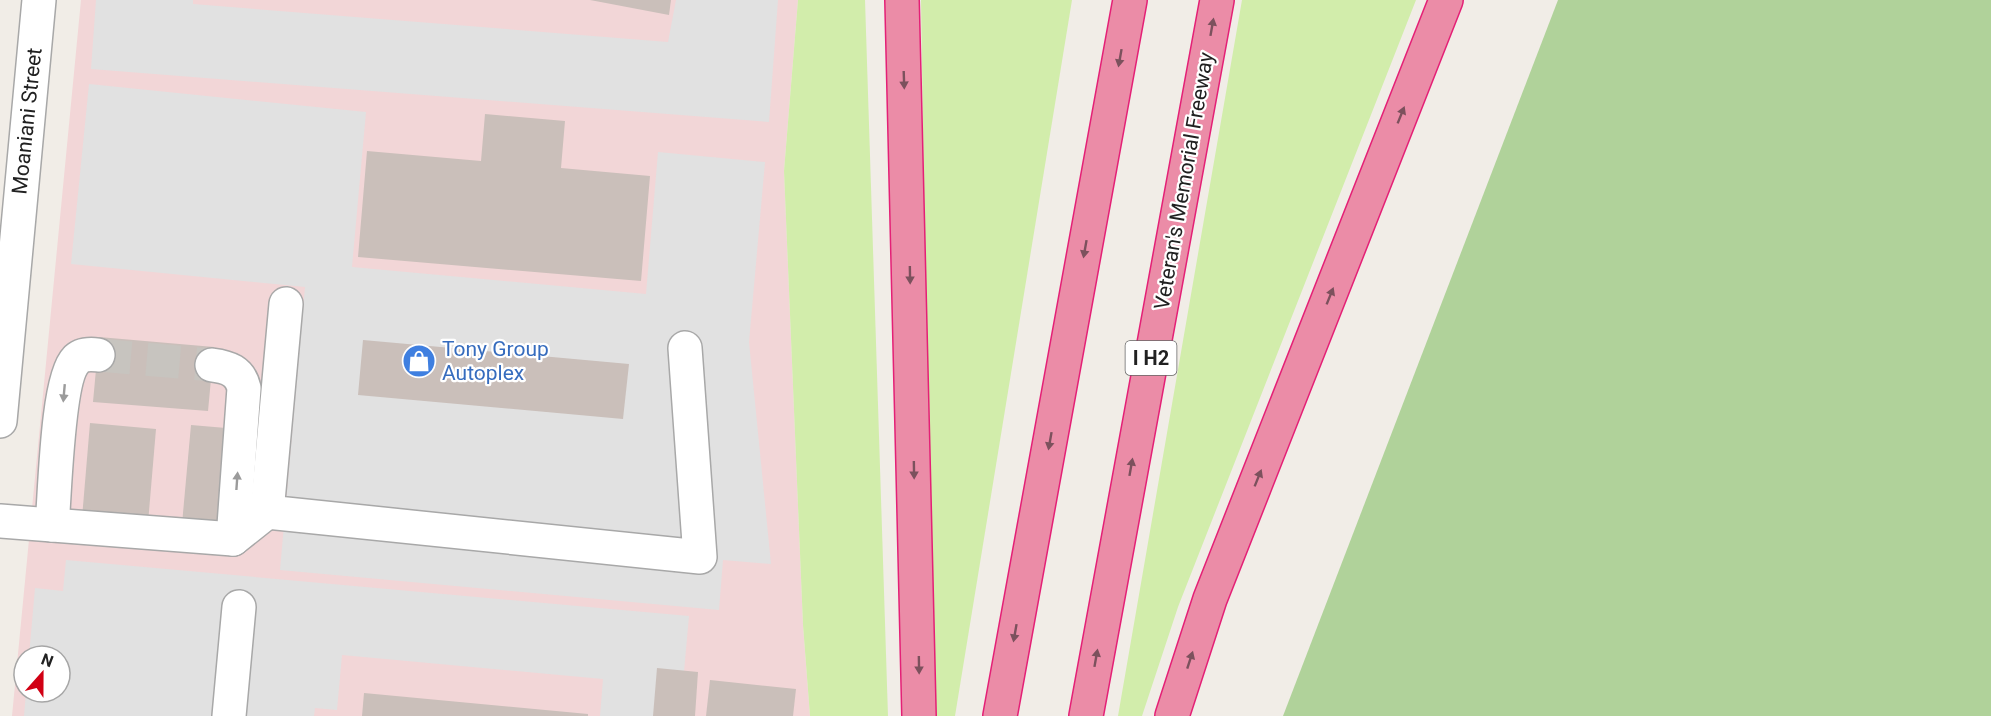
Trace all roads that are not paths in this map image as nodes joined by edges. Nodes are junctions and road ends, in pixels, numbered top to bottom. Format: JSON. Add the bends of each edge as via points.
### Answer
{"nodes":[{"id":1,"x":39,"y":0,"type":"edge"},
{"id":2,"x":902,"y":0,"type":"edge"},
{"id":3,"x":1130,"y":0,"type":"edge"},
{"id":4,"x":1217,"y":0,"type":"edge"},
{"id":5,"x":1446,"y":0,"type":"edge"},
{"id":6,"x":6,"y":281,"type":"edge"},
{"id":7,"x":286,"y":304,"type":"dead end"},
{"id":8,"x":685,"y":348,"type":"dead end"},
{"id":9,"x":98,"y":355,"type":"tunnel mouth"},
{"id":10,"x":212,"y":365,"type":"tunnel mouth"},
{"id":11,"x":0,"y":421,"type":"edge"},
{"id":12,"x":267,"y":512,"type":"junction"},
{"id":13,"x":0,"y":521,"type":"edge"},
{"id":14,"x":52,"y":525,"type":"junction"},
{"id":15,"x":233,"y":539,"type":"junction"},
{"id":16,"x":239,"y":608,"type":"dead end"},
{"id":17,"x":229,"y":716,"type":"edge"},
{"id":18,"x":919,"y":716,"type":"edge"},
{"id":19,"x":1000,"y":716,"type":"edge"},
{"id":20,"x":1086,"y":716,"type":"edge"},
{"id":21,"x":1172,"y":716,"type":"edge"}],
"edges":[{"from":1,"to":6,"type":"street","name":"Moaniani Street"},
{"from":2,"to":18,"type":"highway","one_way":true},
{"from":3,"to":19,"type":"highway","one_way":true},
{"from":20,"to":4,"type":"highway","name":"Veteran's Memorial Freeway","number":"I H2","one_way":true},
{"from":21,"to":5,"type":"highway","one_way":true,"via":[[1210,599]]},
{"from":6,"to":11,"type":"street","name":"Moaniani Street"},
{"from":7,"to":12,"type":"street"},
{"from":8,"to":12,"type":"street","via":[[700,557]]},
{"from":9,"to":14,"type":"street","one_way":true,"via":[[88,354],[76,360],[65,381]]},
{"from":15,"to":10,"type":"street","one_way":true,"via":[[244,388],[242,378],[234,371]]},
{"from":12,"to":15,"type":"street"},
{"from":13,"to":14,"type":"street"},
{"from":14,"to":15,"type":"street"},
{"from":16,"to":17,"type":"street"}]}
